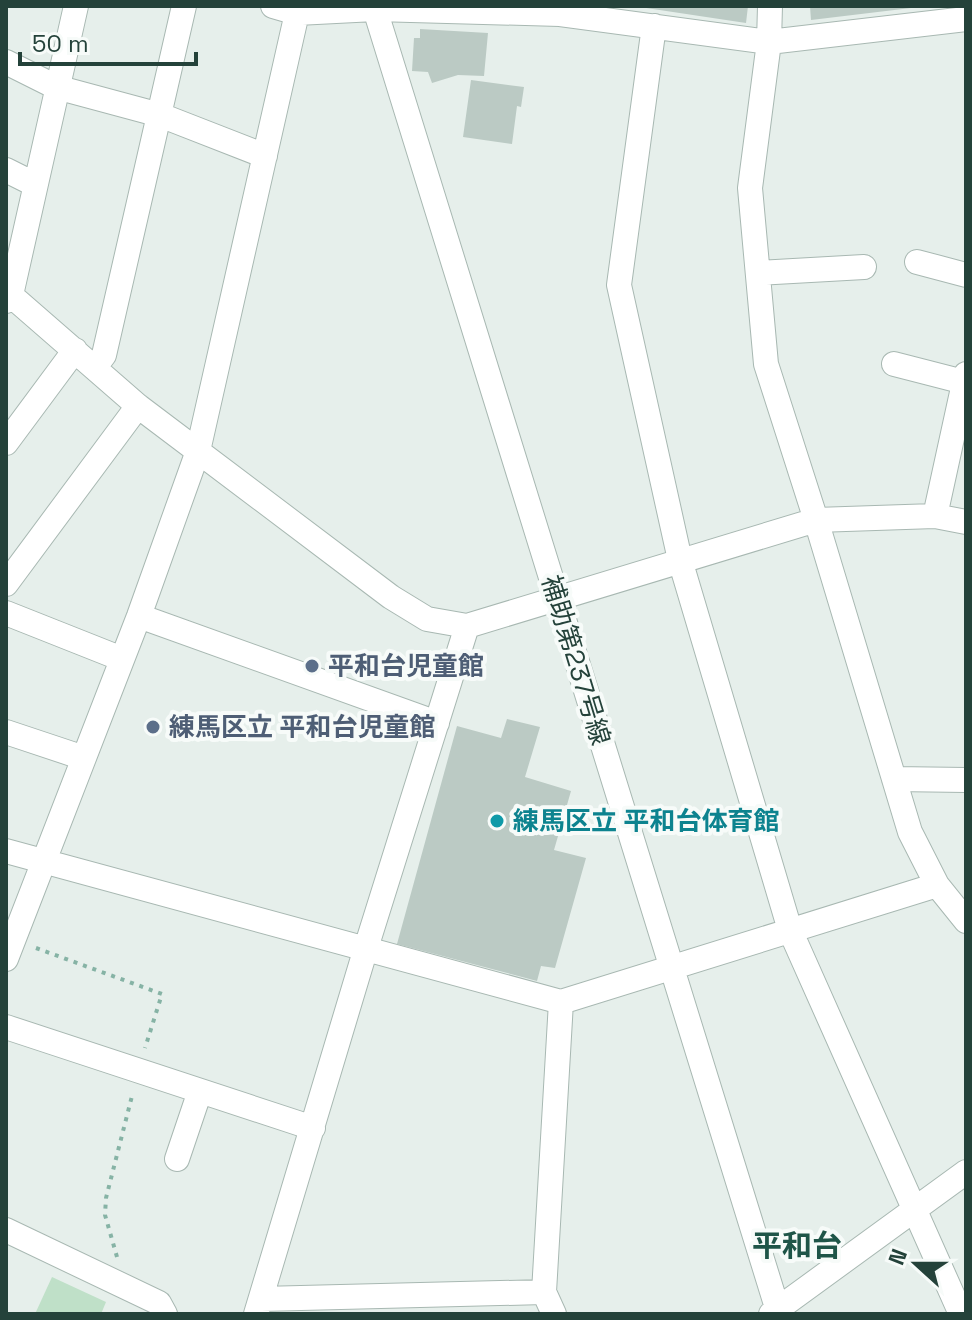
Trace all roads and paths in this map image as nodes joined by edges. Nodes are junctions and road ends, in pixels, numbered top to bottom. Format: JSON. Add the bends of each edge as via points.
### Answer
{"nodes":[{"id":1,"x":76,"y":6,"type":"edge"},
{"id":2,"x":184,"y":6,"type":"edge"},
{"id":3,"x":273,"y":6,"type":"edge"},
{"id":4,"x":770,"y":6,"type":"edge"},
{"id":5,"x":374,"y":8,"type":"edge"},
{"id":6,"x":559,"y":10,"type":"edge"},
{"id":7,"x":297,"y":13,"type":"junction"},
{"id":8,"x":966,"y":19,"type":"edge"},
{"id":9,"x":654,"y":26,"type":"junction"},
{"id":10,"x":769,"y":42,"type":"junction"},
{"id":11,"x":6,"y":62,"type":"edge"},
{"id":12,"x":56,"y":87,"type":"junction"},
{"id":13,"x":160,"y":115,"type":"junction"},
{"id":14,"x":265,"y":156,"type":"junction"},
{"id":15,"x":6,"y":170,"type":"edge"},
{"id":16,"x":34,"y":184,"type":"junction"},
{"id":17,"x":917,"y":262,"type":"dead end"},
{"id":18,"x":864,"y":267,"type":"dead end"},
{"id":19,"x":758,"y":273,"type":"junction"},
{"id":20,"x":966,"y":275,"type":"edge"},
{"id":21,"x":8,"y":295,"type":"edge"},
{"id":22,"x":75,"y":350,"type":"junction"},
{"id":23,"x":894,"y":364,"type":"dead end"},
{"id":24,"x":95,"y":367,"type":"junction"},
{"id":25,"x":965,"y":378,"type":"edge"},
{"id":26,"x":138,"y":406,"type":"junction"},
{"id":27,"x":6,"y":443,"type":"edge"},
{"id":28,"x":198,"y":451,"type":"junction"},
{"id":29,"x":935,"y":516,"type":"junction"},
{"id":30,"x":816,"y":520,"type":"junction"},
{"id":31,"x":966,"y":522,"type":"edge"},
{"id":32,"x":680,"y":560,"type":"junction"},
{"id":33,"x":6,"y":584,"type":"edge"},
{"id":34,"x":557,"y":598,"type":"junction"},
{"id":35,"x":6,"y":613,"type":"edge"},
{"id":36,"x":139,"y":616,"type":"junction"},
{"id":37,"x":467,"y":626,"type":"junction"},
{"id":38,"x":122,"y":659,"type":"junction"},
{"id":39,"x":437,"y":723,"type":"junction"},
{"id":40,"x":6,"y":732,"type":"edge"},
{"id":41,"x":84,"y":758,"type":"junction"},
{"id":42,"x":894,"y":779,"type":"junction"},
{"id":43,"x":966,"y":780,"type":"edge"},
{"id":44,"x":6,"y":851,"type":"edge"},
{"id":45,"x":45,"y":861,"type":"junction"},
{"id":46,"x":937,"y":885,"type":"junction"},
{"id":47,"x":965,"y":918,"type":"edge"},
{"id":48,"x":790,"y":930,"type":"junction"},
{"id":49,"x":366,"y":948,"type":"junction"},
{"id":50,"x":6,"y":959,"type":"edge"},
{"id":51,"x":671,"y":968,"type":"junction"},
{"id":52,"x":561,"y":1002,"type":"junction"},
{"id":53,"x":6,"y":1027,"type":"edge"},
{"id":54,"x":200,"y":1091,"type":"junction"},
{"id":55,"x":313,"y":1128,"type":"junction"},
{"id":56,"x":177,"y":1159,"type":"dead end"},
{"id":57,"x":966,"y":1172,"type":"edge"},
{"id":58,"x":914,"y":1210,"type":"junction"},
{"id":59,"x":6,"y":1230,"type":"edge"},
{"id":60,"x":549,"y":1303,"type":"edge"},
{"id":61,"x":258,"y":1307,"type":"edge"},
{"id":62,"x":776,"y":1313,"type":"edge"},
{"id":63,"x":165,"y":1314,"type":"edge"},
{"id":64,"x":961,"y":1314,"type":"edge"}],
"edges":[{"from":1,"to":12,"type":"street"},
{"from":2,"to":13,"type":"street"},
{"from":3,"to":7,"type":"street"},
{"from":4,"to":10,"type":"street"},
{"from":5,"to":6,"type":"street"},
{"from":5,"to":7,"type":"street"},
{"from":5,"to":34,"type":"street","name":"補助第237号線"},
{"from":6,"to":9,"type":"street"},
{"from":7,"to":14,"type":"street"},
{"from":8,"to":10,"type":"street"},
{"from":9,"to":10,"type":"street"},
{"from":9,"to":32,"type":"street","via":[[619,285]]},
{"from":10,"to":19,"type":"street","via":[[750,188]]},
{"from":11,"to":12,"type":"street"},
{"from":12,"to":13,"type":"street"},
{"from":12,"to":16,"type":"street"},
{"from":13,"to":14,"type":"street"},
{"from":13,"to":24,"type":"street","via":[[104,355]]},
{"from":14,"to":28,"type":"street"},
{"from":15,"to":16,"type":"street"},
{"from":16,"to":21,"type":"street"},
{"from":17,"to":20,"type":"street"},
{"from":18,"to":19,"type":"street"},
{"from":19,"to":30,"type":"street","via":[[766,364]]},
{"from":21,"to":22,"type":"street"},
{"from":22,"to":24,"type":"street"},
{"from":22,"to":27,"type":"street"},
{"from":23,"to":25,"type":"street"},
{"from":24,"to":26,"type":"street"},
{"from":25,"to":29,"type":"street"},
{"from":26,"to":28,"type":"street"},
{"from":26,"to":33,"type":"street"},
{"from":28,"to":36,"type":"street"},
{"from":28,"to":37,"type":"street","via":[[391,597],[427,619]]},
{"from":29,"to":30,"type":"street"},
{"from":29,"to":31,"type":"street"},
{"from":30,"to":32,"type":"street"},
{"from":30,"to":42,"type":"street"},
{"from":32,"to":34,"type":"street"},
{"from":32,"to":48,"type":"street"},
{"from":34,"to":37,"type":"street"},
{"from":34,"to":51,"type":"street","name":"補助第237号線"},
{"from":35,"to":38,"type":"street"},
{"from":36,"to":38,"type":"street"},
{"from":36,"to":39,"type":"street"},
{"from":37,"to":39,"type":"street"},
{"from":38,"to":41,"type":"street"},
{"from":39,"to":49,"type":"street"},
{"from":40,"to":41,"type":"street"},
{"from":41,"to":45,"type":"street"},
{"from":42,"to":43,"type":"street"},
{"from":42,"to":46,"type":"street","via":[[910,832]]},
{"from":44,"to":45,"type":"street"},
{"from":45,"to":49,"type":"street"},
{"from":45,"to":50,"type":"street"},
{"from":46,"to":47,"type":"street"},
{"from":46,"to":48,"type":"street"},
{"from":48,"to":51,"type":"street"},
{"from":48,"to":58,"type":"street"},
{"from":49,"to":52,"type":"street"},
{"from":49,"to":55,"type":"street"},
{"from":51,"to":52,"type":"street"},
{"from":51,"to":62,"type":"street","name":"補助第237号線"},
{"from":52,"to":60,"type":"street"},
{"from":53,"to":54,"type":"street"},
{"from":54,"to":55,"type":"street"},
{"from":54,"to":56,"type":"street"},
{"from":55,"to":61,"type":"street"},
{"from":57,"to":58,"type":"street"},
{"from":58,"to":62,"type":"street"},
{"from":58,"to":64,"type":"street"},
{"from":59,"to":63,"type":"street","via":[[159,1303]]},
{"from":60,"to":61,"type":"street"}]}
